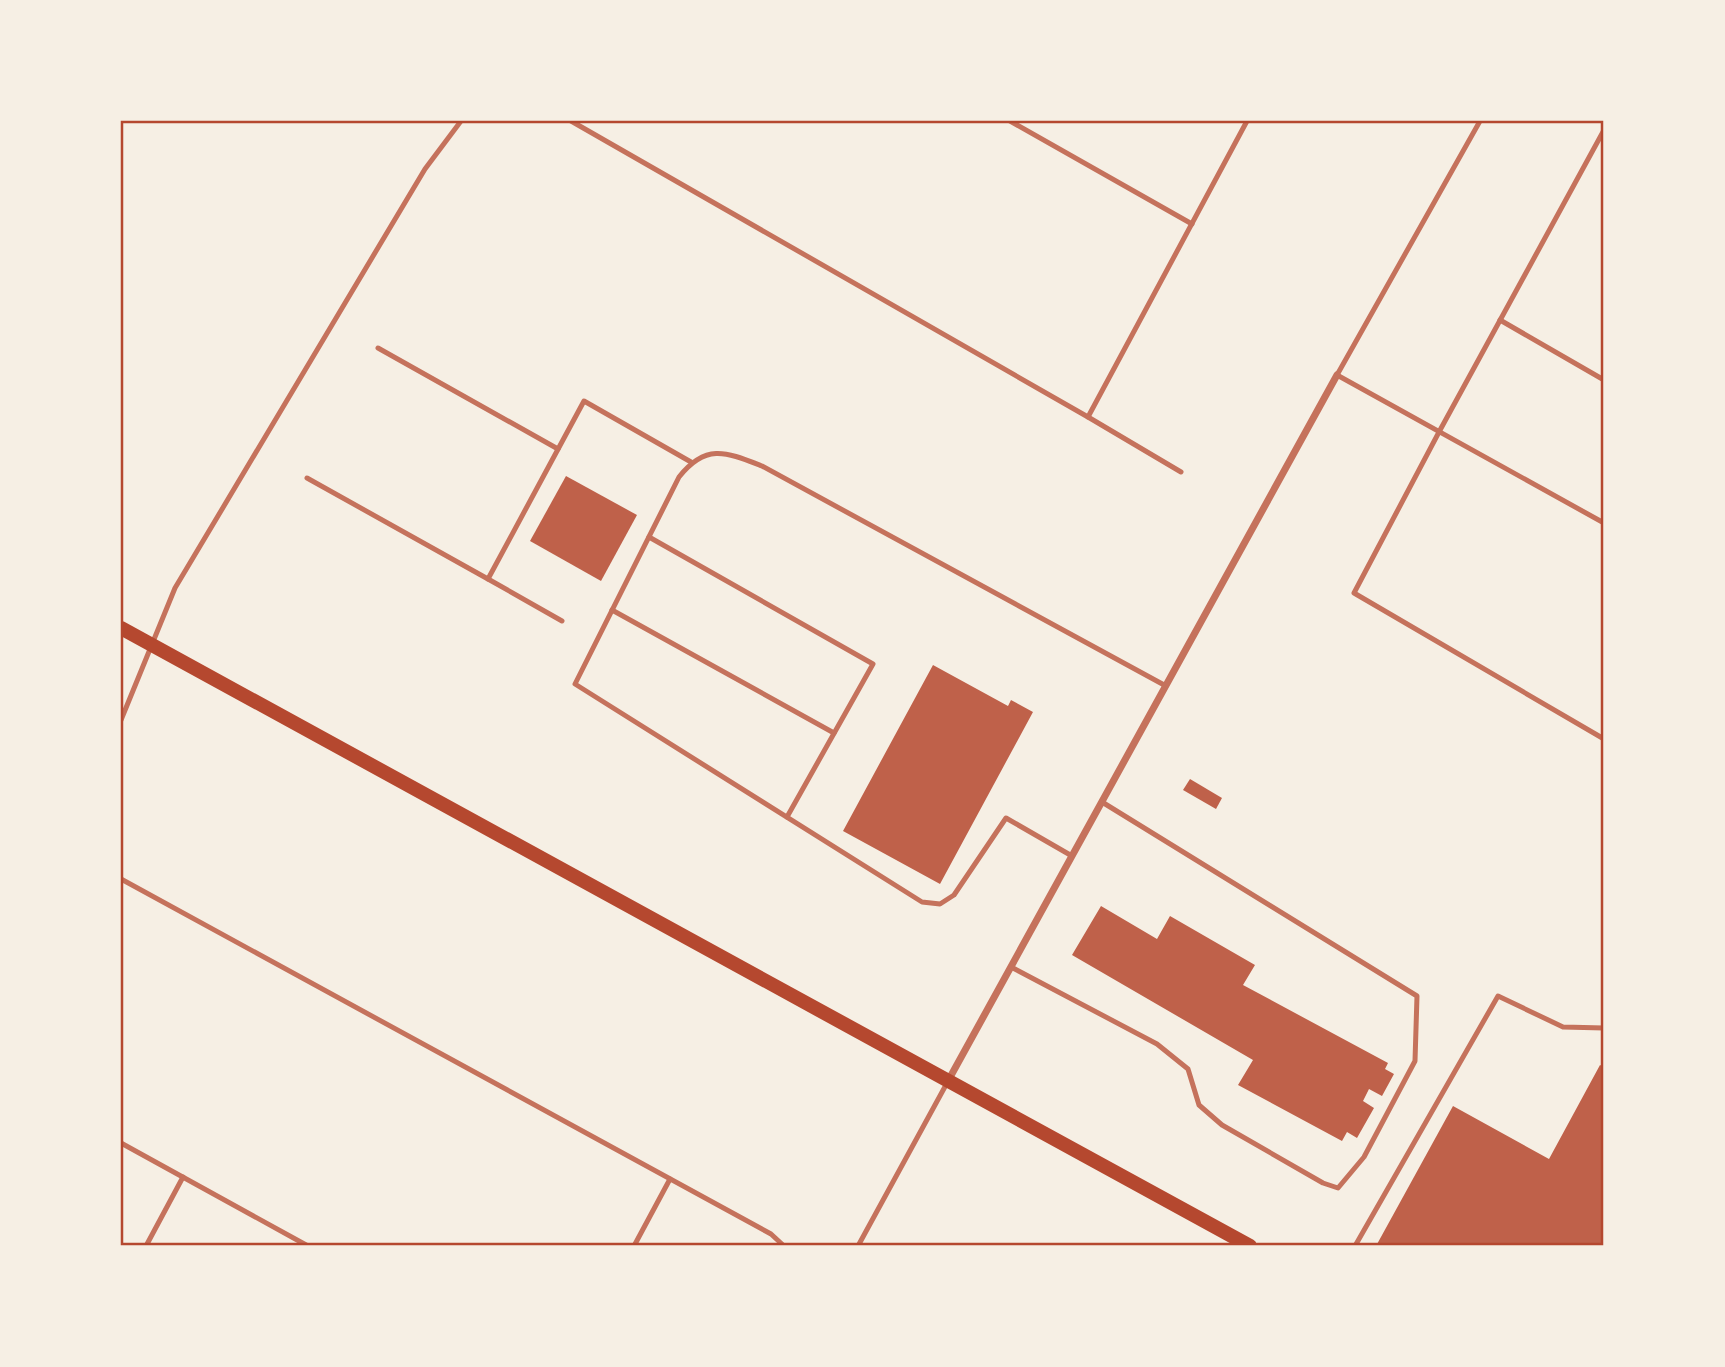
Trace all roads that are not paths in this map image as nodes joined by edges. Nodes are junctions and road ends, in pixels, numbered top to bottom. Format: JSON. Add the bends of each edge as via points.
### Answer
{"nodes":[{"id":1,"x":461,"y":121,"type":"edge"},
{"id":2,"x":571,"y":121,"type":"edge"},
{"id":3,"x":1010,"y":121,"type":"edge"},
{"id":4,"x":1247,"y":121,"type":"edge"},
{"id":5,"x":1480,"y":121,"type":"edge"},
{"id":6,"x":1604,"y":130,"type":"edge"},
{"id":7,"x":1597,"y":142,"type":"junction"},
{"id":8,"x":1604,"y":146,"type":"edge"},
{"id":9,"x":1192,"y":224,"type":"junction"},
{"id":10,"x":1500,"y":320,"type":"junction"},
{"id":11,"x":378,"y":348,"type":"dead end"},
{"id":12,"x":1337,"y":375,"type":"junction"},
{"id":13,"x":1604,"y":380,"type":"edge"},
{"id":14,"x":1088,"y":416,"type":"junction"},
{"id":15,"x":1439,"y":432,"type":"junction"},
{"id":16,"x":558,"y":449,"type":"junction"},
{"id":17,"x":691,"y":462,"type":"junction"},
{"id":18,"x":1181,"y":472,"type":"dead end"},
{"id":19,"x":307,"y":478,"type":"dead end"},
{"id":20,"x":1604,"y":523,"type":"edge"},
{"id":21,"x":649,"y":537,"type":"junction"},
{"id":22,"x":488,"y":579,"type":"junction"},
{"id":23,"x":612,"y":610,"type":"junction"},
{"id":24,"x":562,"y":621,"type":"dead end"},
{"id":25,"x":121,"y":628,"type":"edge"},
{"id":26,"x":1166,"y":686,"type":"junction"},
{"id":27,"x":121,"y":720,"type":"edge"},
{"id":28,"x":834,"y":733,"type":"junction"},
{"id":29,"x":1604,"y":739,"type":"edge"},
{"id":30,"x":1102,"y":802,"type":"junction"},
{"id":31,"x":787,"y":817,"type":"junction"},
{"id":32,"x":1072,"y":856,"type":"junction"},
{"id":33,"x":121,"y":879,"type":"edge"},
{"id":34,"x":1011,"y":967,"type":"junction"},
{"id":35,"x":1604,"y":1028,"type":"edge"},
{"id":36,"x":948,"y":1080,"type":"junction"},
{"id":37,"x":121,"y":1143,"type":"edge"},
{"id":38,"x":183,"y":1177,"type":"junction"},
{"id":39,"x":670,"y":1179,"type":"junction"},
{"id":40,"x":146,"y":1246,"type":"edge"},
{"id":41,"x":308,"y":1246,"type":"edge"},
{"id":42,"x":634,"y":1246,"type":"edge"},
{"id":43,"x":784,"y":1246,"type":"edge"},
{"id":44,"x":858,"y":1246,"type":"edge"},
{"id":45,"x":1250,"y":1246,"type":"edge"},
{"id":46,"x":1355,"y":1246,"type":"edge"}],
"edges":[{"from":1,"to":27,"type":"lane","via":[[425,169],[175,588]]},
{"from":2,"to":14,"type":"lane"},
{"from":3,"to":9,"type":"lane"},
{"from":4,"to":9,"type":"lane"},
{"from":5,"to":12,"type":"lane"},
{"from":6,"to":7,"type":"lane"},
{"from":7,"to":8,"type":"lane"},
{"from":7,"to":10,"type":"lane"},
{"from":9,"to":14,"type":"lane"},
{"from":10,"to":13,"type":"lane"},
{"from":10,"to":15,"type":"lane"},
{"from":11,"to":16,"type":"lane"},
{"from":12,"to":15,"type":"lane"},
{"from":12,"to":26,"type":"street"},
{"from":14,"to":18,"type":"lane"},
{"from":15,"to":20,"type":"lane"},
{"from":15,"to":29,"type":"lane","via":[[1354,593]]},
{"from":16,"to":17,"type":"lane","via":[[584,401]]},
{"from":16,"to":22,"type":"lane"},
{"from":17,"to":21,"type":"lane"},
{"from":17,"to":26,"type":"lane","via":[[710,454],[730,453],[762,467]]},
{"from":19,"to":22,"type":"lane"},
{"from":21,"to":23,"type":"lane"},
{"from":21,"to":28,"type":"lane","via":[[873,664]]},
{"from":22,"to":24,"type":"lane"},
{"from":23,"to":28,"type":"lane"},
{"from":23,"to":31,"type":"lane","via":[[575,684]]},
{"from":25,"to":36,"type":"main road"},
{"from":26,"to":30,"type":"street"},
{"from":28,"to":31,"type":"lane"},
{"from":30,"to":32,"type":"street"},
{"from":30,"to":34,"type":"lane","via":[[1416,996],[1415,1061],[1364,1157],[1338,1188],[1323,1183],[1222,1125],[1199,1105],[1188,1069],[1157,1044]]},
{"from":31,"to":32,"type":"lane","via":[[922,902],[940,904],[954,895],[1006,818]]},
{"from":32,"to":34,"type":"street"},
{"from":33,"to":39,"type":"lane"},
{"from":34,"to":36,"type":"street"},
{"from":35,"to":46,"type":"lane","via":[[1563,1027],[1498,996]]},
{"from":36,"to":44,"type":"lane"},
{"from":36,"to":45,"type":"main road"},
{"from":37,"to":38,"type":"lane"},
{"from":38,"to":40,"type":"lane"},
{"from":38,"to":41,"type":"lane"},
{"from":39,"to":42,"type":"lane"},
{"from":39,"to":43,"type":"lane","via":[[771,1234]]}]}
